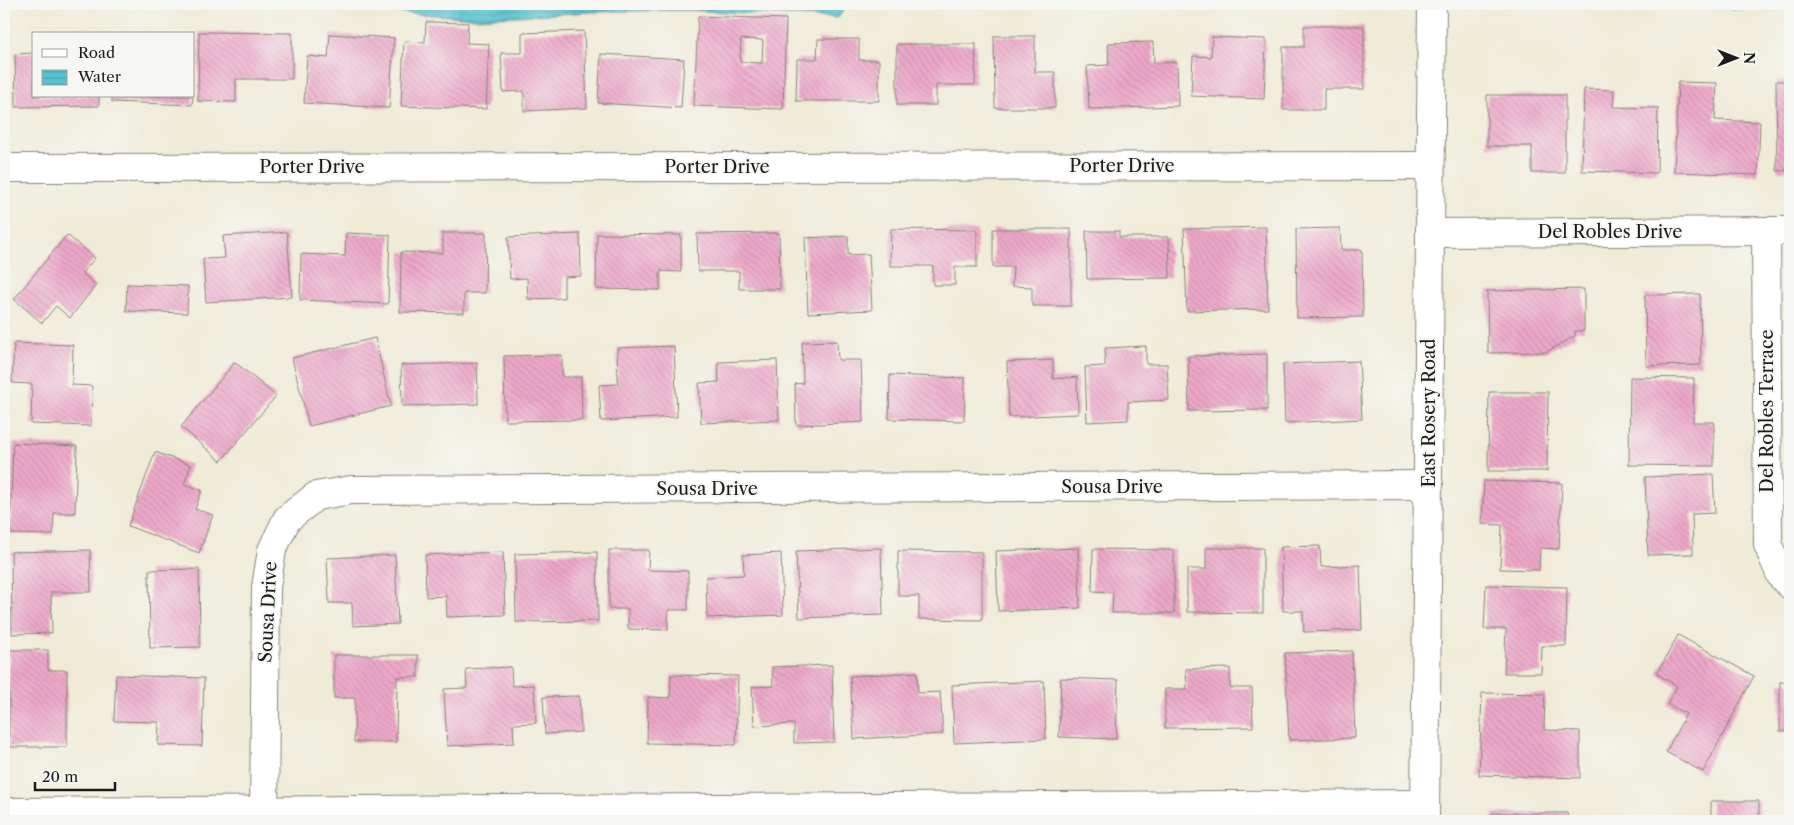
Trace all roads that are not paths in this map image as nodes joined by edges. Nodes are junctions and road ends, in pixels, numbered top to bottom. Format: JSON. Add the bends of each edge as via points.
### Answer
{"nodes":[{"id":1,"x":1432,"y":4,"type":"edge"},
{"id":2,"x":1430,"y":166,"type":"junction"},
{"id":3,"x":4,"y":168,"type":"edge"},
{"id":4,"x":1778,"y":231,"type":"edge"},
{"id":5,"x":1430,"y":233,"type":"junction"},
{"id":6,"x":1429,"y":485,"type":"junction"},
{"id":7,"x":1790,"y":585,"type":"edge"},
{"id":8,"x":4,"y":812,"type":"edge"},
{"id":9,"x":1425,"y":813,"type":"edge"},
{"id":10,"x":264,"y":815,"type":"edge"}],
"edges":[{"from":1,"to":2,"type":"street","name":"East Rosery Road"},
{"from":2,"to":3,"type":"street","name":"Porter Drive"},
{"from":2,"to":5,"type":"street","name":"East Rosery Road"},
{"from":4,"to":5,"type":"street","name":"Del Robles Drive"},
{"from":4,"to":7,"type":"street","name":"Del Robles Terrace","via":[[1768,545],[1781,576]]},
{"from":5,"to":6,"type":"street","name":"East Rosery Road"},
{"from":6,"to":9,"type":"street","name":"East Rosery Road"},
{"from":6,"to":10,"type":"street","name":"Sousa Drive","via":[[360,490],[316,496],[287,519],[272,550],[266,587]]},
{"from":8,"to":10,"type":"street"},
{"from":9,"to":10,"type":"street"}]}
